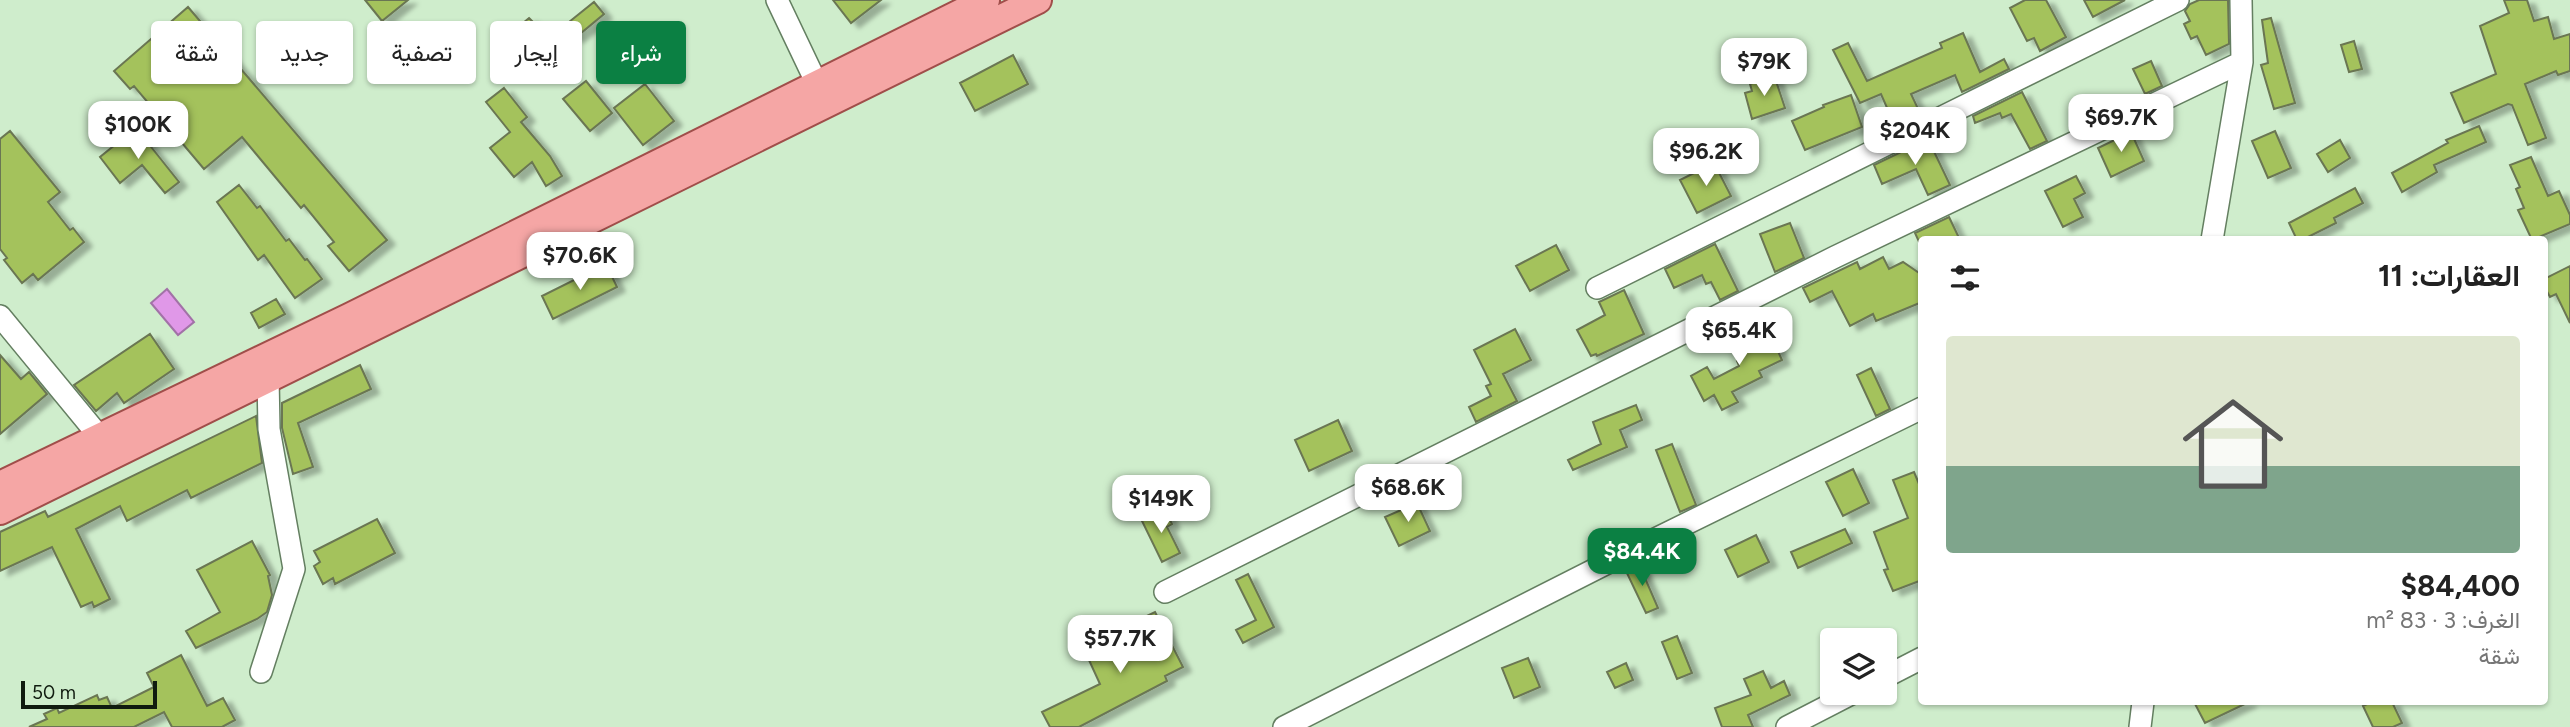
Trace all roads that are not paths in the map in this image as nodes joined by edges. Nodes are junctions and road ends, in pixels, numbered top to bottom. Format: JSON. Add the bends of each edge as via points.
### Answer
{"nodes":[{"id":1,"x":777,"y":0,"type":"edge"},
{"id":2,"x":986,"y":0,"type":"edge"},
{"id":3,"x":1038,"y":0,"type":"edge"},
{"id":4,"x":2178,"y":0,"type":"edge"},
{"id":5,"x":2241,"y":0,"type":"edge"},
{"id":6,"x":2242,"y":62,"type":"junction"},
{"id":7,"x":817,"y":84,"type":"junction"},
{"id":8,"x":798,"y":106,"type":"junction"},
{"id":9,"x":2213,"y":236,"type":"edge"},
{"id":10,"x":1597,"y":288,"type":"dead end"},
{"id":11,"x":0,"y":316,"type":"edge"},
{"id":12,"x":353,"y":325,"type":"junction"},
{"id":13,"x":268,"y":377,"type":"junction"},
{"id":14,"x":1918,"y":410,"type":"edge"},
{"id":15,"x":107,"y":445,"type":"junction"},
{"id":16,"x":0,"y":485,"type":"edge"},
{"id":17,"x":0,"y":511,"type":"edge"},
{"id":18,"x":1164,"y":592,"type":"dead end"},
{"id":19,"x":1918,"y":660,"type":"edge"},
{"id":20,"x":1897,"y":671,"type":"edge"},
{"id":21,"x":261,"y":672,"type":"dead end"},
{"id":22,"x":1830,"y":705,"type":"edge"},
{"id":23,"x":2143,"y":705,"type":"edge"},
{"id":24,"x":1284,"y":727,"type":"edge"},
{"id":25,"x":1787,"y":727,"type":"edge"},
{"id":26,"x":2140,"y":727,"type":"edge"}],
"edges":[{"from":1,"to":7,"type":"street"},
{"from":2,"to":7,"type":"main road"},
{"from":3,"to":8,"type":"main road"},
{"from":4,"to":10,"type":"street"},
{"from":5,"to":6,"type":"street"},
{"from":6,"to":9,"type":"street"},
{"from":6,"to":18,"type":"street","via":[[1835,257]]},
{"from":7,"to":8,"type":"main road"},
{"from":8,"to":12,"type":"main road"},
{"from":11,"to":15,"type":"street"},
{"from":12,"to":13,"type":"main road"},
{"from":12,"to":15,"type":"main road"},
{"from":13,"to":15,"type":"main road"},
{"from":13,"to":21,"type":"street","via":[[269,429],[294,569]]},
{"from":14,"to":24,"type":"street"},
{"from":15,"to":16,"type":"main road"},
{"from":15,"to":17,"type":"main road"},
{"from":19,"to":20,"type":"street"},
{"from":22,"to":25,"type":"street"},
{"from":23,"to":26,"type":"street"}]}
